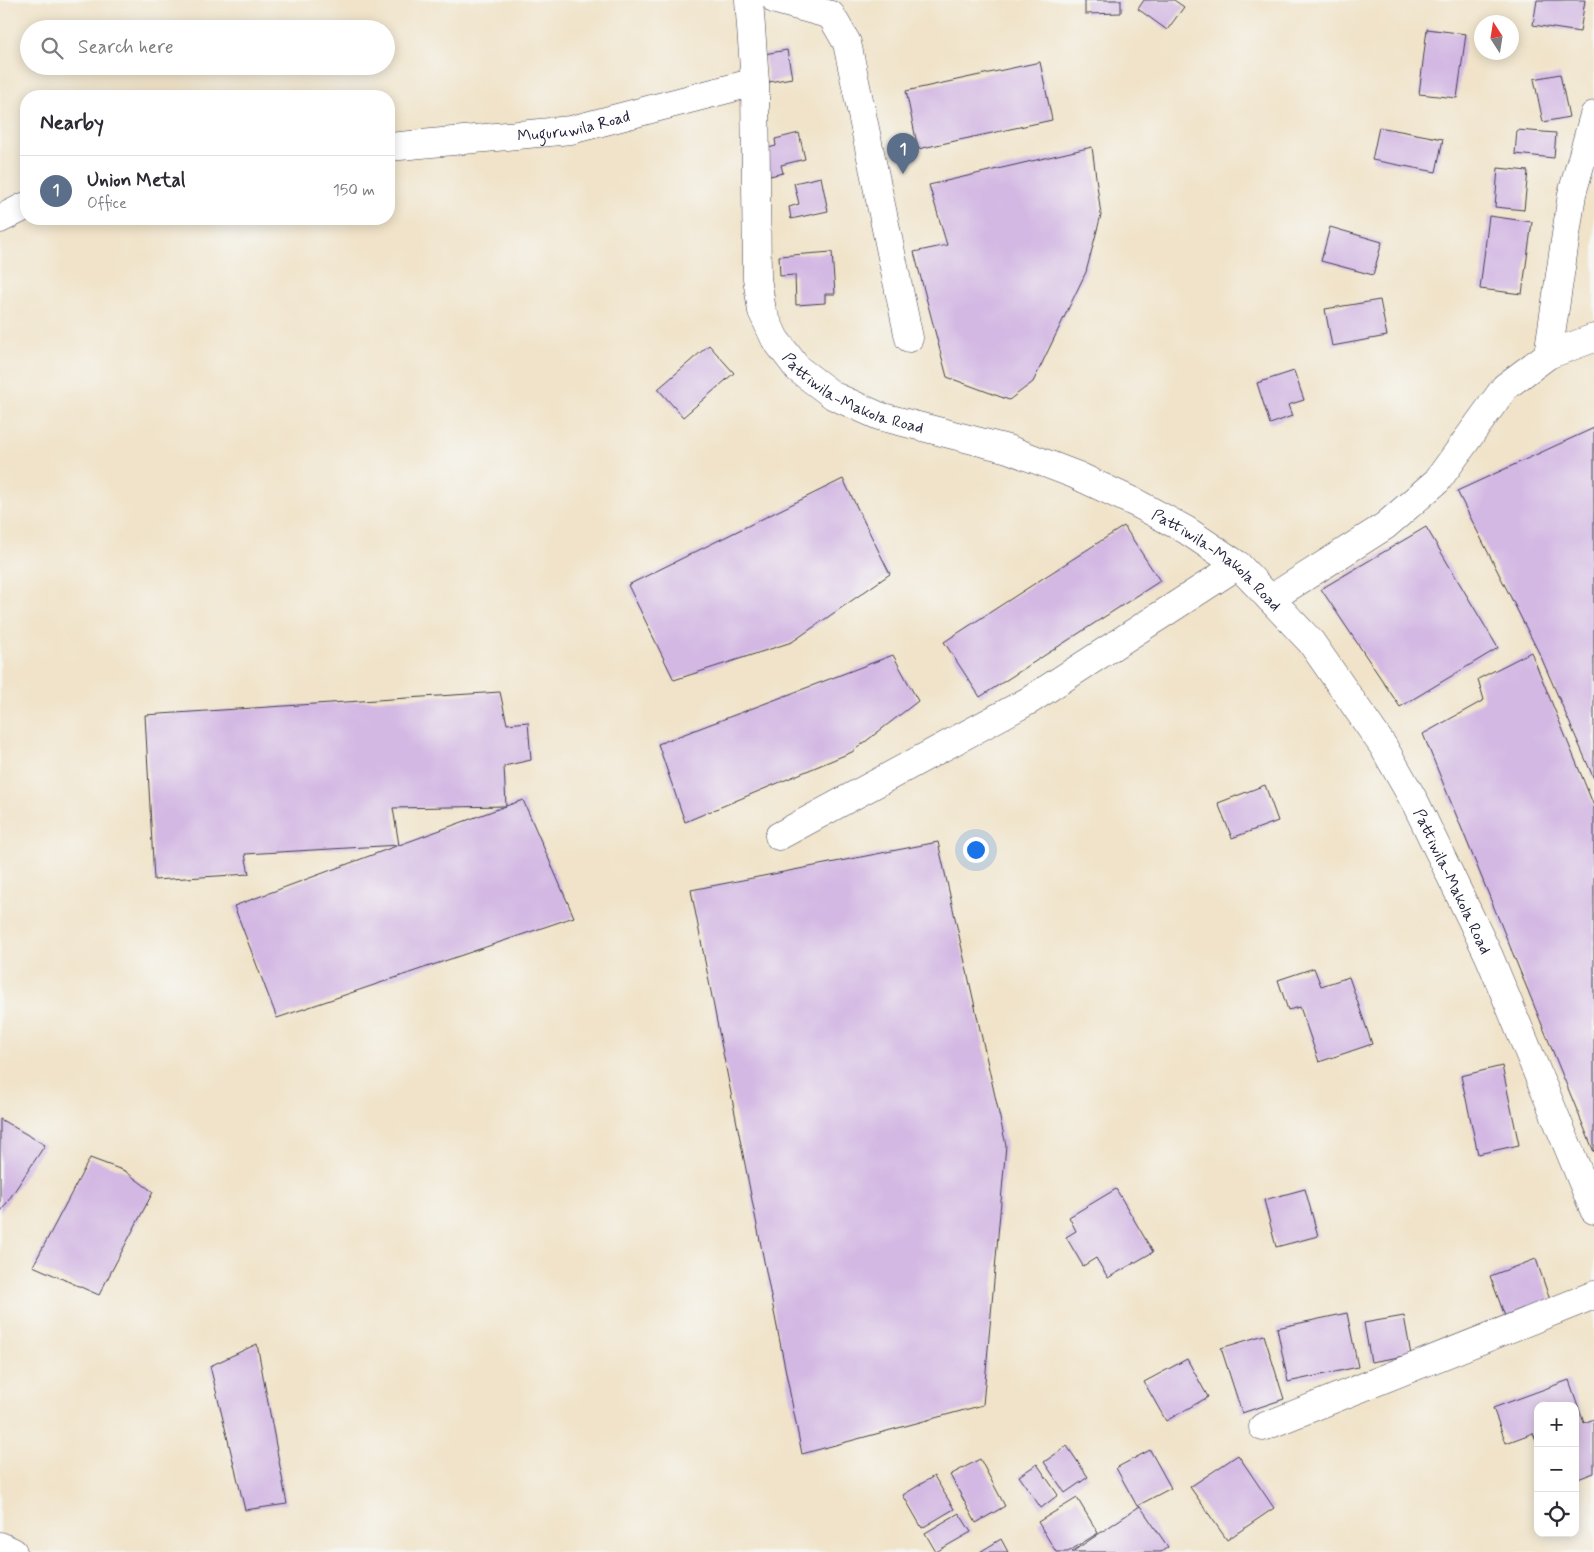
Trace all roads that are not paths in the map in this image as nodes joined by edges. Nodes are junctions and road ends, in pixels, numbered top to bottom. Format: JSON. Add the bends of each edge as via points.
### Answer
{"nodes":[{"id":1,"x":749,"y":0,"type":"edge"},
{"id":2,"x":776,"y":0,"type":"edge"},
{"id":3,"x":755,"y":82,"type":"junction"},
{"id":4,"x":1594,"y":115,"type":"edge"},
{"id":5,"x":395,"y":146,"type":"edge"},
{"id":6,"x":20,"y":209,"type":"edge"},
{"id":7,"x":0,"y":219,"type":"edge"},
{"id":8,"x":910,"y":338,"type":"dead end"},
{"id":9,"x":1594,"y":338,"type":"edge"},
{"id":10,"x":1548,"y":355,"type":"junction"},
{"id":11,"x":1238,"y":565,"type":"junction"},
{"id":12,"x":1270,"y":599,"type":"junction"},
{"id":13,"x":779,"y":836,"type":"dead end"},
{"id":14,"x":1594,"y":1210,"type":"edge"},
{"id":15,"x":1594,"y":1294,"type":"edge"},
{"id":16,"x":1262,"y":1427,"type":"dead end"},
{"id":17,"x":0,"y":1546,"type":"edge"},
{"id":18,"x":13,"y":1552,"type":"edge"}],
"edges":[{"from":1,"to":3,"type":"main road","name":"Pattiwila-Makola Road"},
{"from":2,"to":8,"type":"main road","via":[[830,15],[847,43]]},
{"from":3,"to":5,"type":"main road","name":"Muguruwila Road","via":[[571,130]]},
{"from":3,"to":11,"type":"main road","name":"Pattiwila-Makola Road","via":[[757,278],[762,311],[775,339],[798,369],[834,396],[879,416],[1008,450],[1076,475],[1186,530]]},
{"from":4,"to":10,"type":"main road","via":[[1572,194]]},
{"from":6,"to":7,"type":"main road"},
{"from":9,"to":10,"type":"main road"},
{"from":10,"to":12,"type":"main road","via":[[1505,387],[1437,481],[1385,526]]},
{"from":11,"to":12,"type":"main road","name":"Pattiwila-Makola Road"},
{"from":11,"to":13,"type":"main road","via":[[1030,700]]},
{"from":12,"to":14,"type":"main road","name":"Pattiwila-Makola Road","via":[[1311,642],[1383,746],[1416,804],[1489,956]]},
{"from":15,"to":16,"type":"main road"},
{"from":17,"to":18,"type":"main road"}]}
